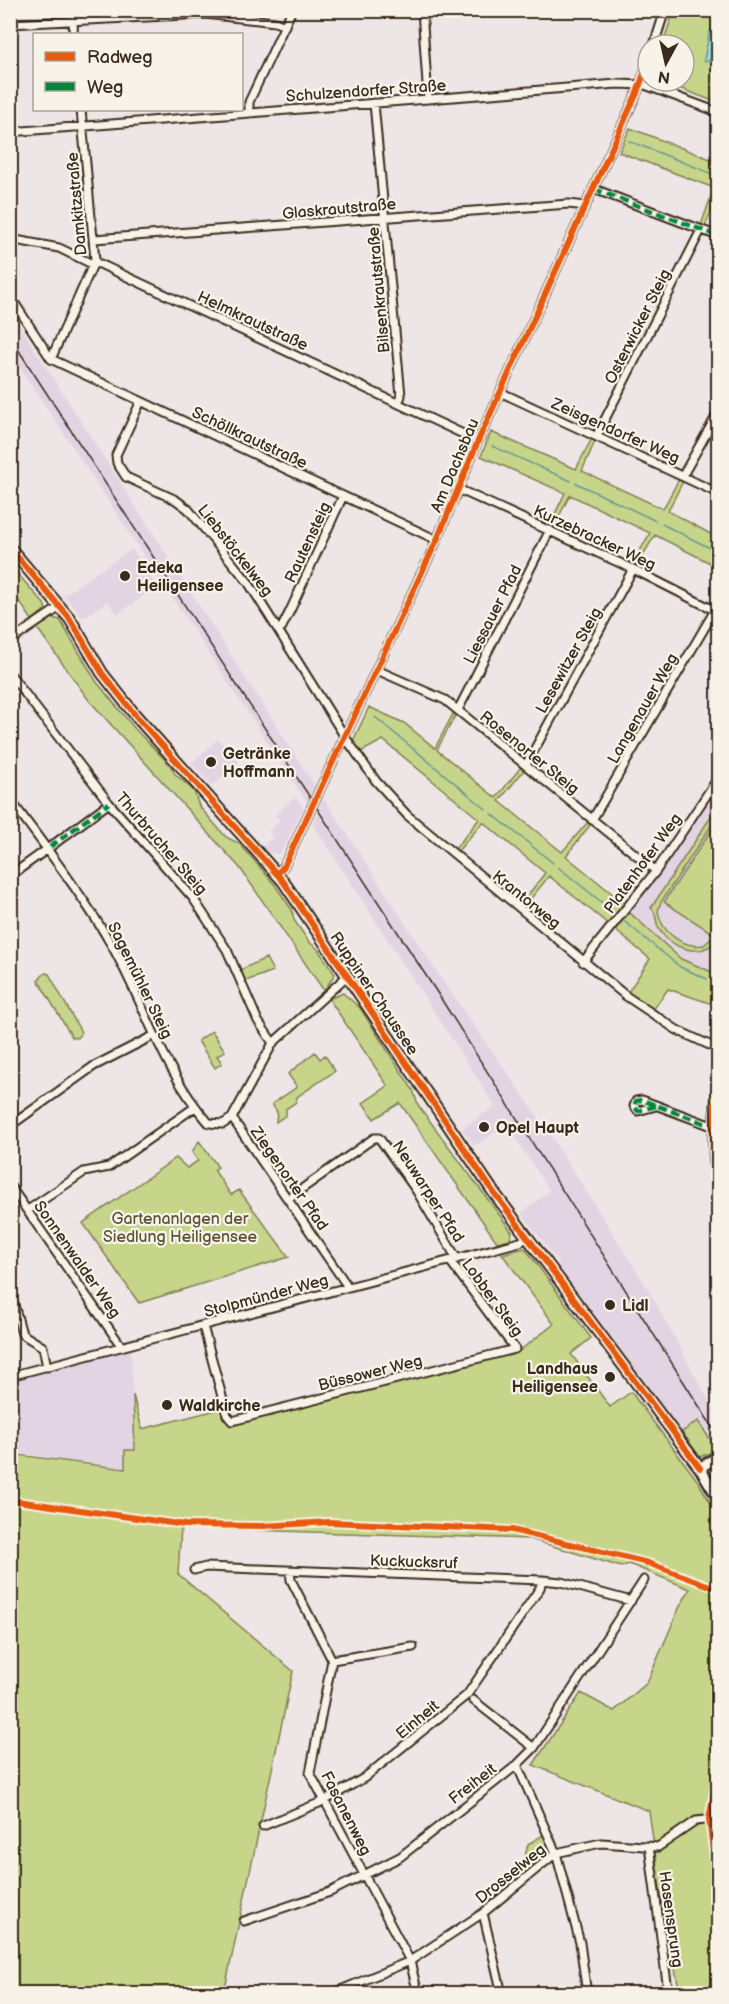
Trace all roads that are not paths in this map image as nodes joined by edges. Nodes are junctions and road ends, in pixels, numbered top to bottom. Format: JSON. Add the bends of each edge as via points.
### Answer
{"nodes":[{"id":1,"x":74,"y":10,"type":"edge"},
{"id":2,"x":292,"y":10,"type":"edge"},
{"id":3,"x":422,"y":10,"type":"edge"},
{"id":4,"x":665,"y":10,"type":"edge"},
{"id":5,"x":157,"y":13,"type":"edge"},
{"id":6,"x":73,"y":20,"type":"junction"},
{"id":7,"x":10,"y":24,"type":"edge"},
{"id":8,"x":285,"y":26,"type":"junction"},
{"id":9,"x":73,"y":33,"type":"edge"},
{"id":10,"x":658,"y":33,"type":"edge"},
{"id":11,"x":636,"y":85,"type":"edge"},
{"id":12,"x":637,"y":93,"type":"edge"},
{"id":13,"x":664,"y":93,"type":"edge"},
{"id":14,"x":428,"y":99,"type":"junction"},
{"id":15,"x":374,"y":103,"type":"junction"},
{"id":16,"x":81,"y":111,"type":"edge"},
{"id":17,"x":249,"y":112,"type":"junction"},
{"id":18,"x":718,"y":112,"type":"edge"},
{"id":19,"x":83,"y":126,"type":"junction"},
{"id":20,"x":10,"y":132,"type":"edge"},
{"id":21,"x":594,"y":189,"type":"junction"},
{"id":22,"x":585,"y":206,"type":"junction"},
{"id":23,"x":385,"y":218,"type":"junction"},
{"id":24,"x":701,"y":230,"type":"junction"},
{"id":25,"x":718,"y":236,"type":"edge"},
{"id":26,"x":10,"y":239,"type":"edge"},
{"id":27,"x":94,"y":239,"type":"junction"},
{"id":28,"x":95,"y":263,"type":"junction"},
{"id":29,"x":10,"y":296,"type":"edge"},
{"id":30,"x":51,"y":359,"type":"junction"},
{"id":31,"x":502,"y":393,"type":"junction"},
{"id":32,"x":141,"y":401,"type":"junction"},
{"id":33,"x":398,"y":403,"type":"junction"},
{"id":34,"x":718,"y":413,"type":"edge"},
{"id":35,"x":597,"y":435,"type":"junction"},
{"id":36,"x":478,"y":441,"type":"junction"},
{"id":37,"x":683,"y":475,"type":"junction"},
{"id":38,"x":458,"y":489,"type":"junction"},
{"id":39,"x":718,"y":493,"type":"edge"},
{"id":40,"x":343,"y":496,"type":"junction"},
{"id":41,"x":550,"y":530,"type":"junction"},
{"id":42,"x":437,"y":540,"type":"junction"},
{"id":43,"x":10,"y":548,"type":"edge"},
{"id":44,"x":633,"y":568,"type":"junction"},
{"id":45,"x":60,"y":607,"type":"junction"},
{"id":46,"x":717,"y":611,"type":"edge"},
{"id":47,"x":278,"y":629,"type":"junction"},
{"id":48,"x":10,"y":641,"type":"edge"},
{"id":49,"x":377,"y":670,"type":"junction"},
{"id":50,"x":10,"y":674,"type":"edge"},
{"id":51,"x":458,"y":710,"type":"junction"},
{"id":52,"x":345,"y":738,"type":"junction"},
{"id":53,"x":526,"y":765,"type":"junction"},
{"id":54,"x":718,"y":778,"type":"edge"},
{"id":55,"x":10,"y":799,"type":"edge"},
{"id":56,"x":109,"y":803,"type":"junction"},
{"id":57,"x":592,"y":820,"type":"junction"},
{"id":58,"x":48,"y":848,"type":"junction"},
{"id":59,"x":656,"y":871,"type":"junction"},
{"id":60,"x":277,"y":874,"type":"junction"},
{"id":61,"x":10,"y":876,"type":"edge"},
{"id":62,"x":583,"y":962,"type":"junction"},
{"id":63,"x":347,"y":976,"type":"junction"},
{"id":64,"x":153,"y":1036,"type":"junction"},
{"id":65,"x":273,"y":1043,"type":"junction"},
{"id":66,"x":718,"y":1049,"type":"edge"},
{"id":67,"x":718,"y":1082,"type":"edge"},
{"id":68,"x":656,"y":1106,"type":"dead end"},
{"id":69,"x":195,"y":1107,"type":"junction"},
{"id":70,"x":232,"y":1118,"type":"junction"},
{"id":71,"x":10,"y":1126,"type":"edge"},
{"id":72,"x":712,"y":1126,"type":"junction"},
{"id":73,"x":715,"y":1152,"type":"edge"},
{"id":74,"x":10,"y":1186,"type":"edge"},
{"id":75,"x":718,"y":1190,"type":"edge"},
{"id":76,"x":289,"y":1198,"type":"junction"},
{"id":77,"x":28,"y":1210,"type":"junction"},
{"id":78,"x":527,"y":1238,"type":"junction"},
{"id":79,"x":454,"y":1260,"type":"junction"},
{"id":80,"x":348,"y":1287,"type":"junction"},
{"id":81,"x":10,"y":1290,"type":"edge"},
{"id":82,"x":203,"y":1326,"type":"junction"},
{"id":83,"x":122,"y":1347,"type":"junction"},
{"id":84,"x":515,"y":1349,"type":"joint"},
{"id":85,"x":47,"y":1367,"type":"junction"},
{"id":86,"x":10,"y":1376,"type":"edge"},
{"id":87,"x":718,"y":1456,"type":"edge"},
{"id":88,"x":700,"y":1468,"type":"junction"},
{"id":89,"x":718,"y":1498,"type":"edge"},
{"id":90,"x":194,"y":1570,"type":"dead end"},
{"id":91,"x":290,"y":1571,"type":"junction"},
{"id":92,"x":542,"y":1580,"type":"junction"},
{"id":93,"x":645,"y":1580,"type":"dead end"},
{"id":94,"x":631,"y":1600,"type":"junction"},
{"id":95,"x":414,"y":1647,"type":"dead end"},
{"id":96,"x":332,"y":1660,"type":"junction"},
{"id":97,"x":473,"y":1700,"type":"dead end"},
{"id":98,"x":534,"y":1748,"type":"junction"},
{"id":99,"x":517,"y":1765,"type":"junction"},
{"id":100,"x":718,"y":1794,"type":"edge"},
{"id":101,"x":324,"y":1801,"type":"junction"},
{"id":102,"x":716,"y":1819,"type":"junction"},
{"id":103,"x":263,"y":1826,"type":"dead end"},
{"id":104,"x":718,"y":1844,"type":"edge"},
{"id":105,"x":649,"y":1846,"type":"junction"},
{"id":106,"x":556,"y":1853,"type":"junction"},
{"id":107,"x":364,"y":1876,"type":"junction"},
{"id":108,"x":483,"y":1913,"type":"junction"},
{"id":109,"x":244,"y":1921,"type":"dead end"},
{"id":110,"x":410,"y":1961,"type":"junction"},
{"id":111,"x":333,"y":1993,"type":"edge"},
{"id":112,"x":418,"y":1994,"type":"edge"},
{"id":113,"x":502,"y":1994,"type":"edge"},
{"id":114,"x":587,"y":1994,"type":"edge"},
{"id":115,"x":672,"y":1994,"type":"edge"}],
"edges":[{"from":1,"to":6,"type":"street"},
{"from":2,"to":8,"type":"street"},
{"from":3,"to":14,"type":"street"},
{"from":4,"to":10,"type":"street"},
{"from":5,"to":6,"type":"street"},
{"from":5,"to":8,"type":"street","via":[[205,14]]},
{"from":6,"to":7,"type":"street"},
{"from":6,"to":9,"type":"street"},
{"from":8,"to":17,"type":"street","via":[[249,102]]},
{"from":11,"to":14,"type":"street","name":"Schulzendorfer Straße"},
{"from":12,"to":21,"type":"street","name":"Am Dachsbau"},
{"from":13,"to":18,"type":"street","name":"Schulzendorfer Straße"},
{"from":14,"to":15,"type":"street","name":"Schulzendorfer Straße"},
{"from":15,"to":17,"type":"street","name":"Schulzendorfer Straße"},
{"from":15,"to":23,"type":"street","name":"Bilsenkrautstraße"},
{"from":16,"to":19,"type":"street","name":"Damkitzstraße"},
{"from":17,"to":19,"type":"street","name":"Schulzendorfer Straße"},
{"from":19,"to":20,"type":"street","name":"Schulzendorfer Straße"},
{"from":19,"to":27,"type":"street","name":"Damkitzstraße"},
{"from":21,"to":22,"type":"street","name":"Am Dachsbau"},
{"from":21,"to":24,"type":"street"},
{"from":22,"to":23,"type":"street","name":"Glaskrautstraße"},
{"from":22,"to":31,"type":"street","name":"Am Dachsbau"},
{"from":23,"to":27,"type":"street","name":"Glaskrautstraße"},
{"from":23,"to":33,"type":"street","name":"Bilsenkrautstraße","via":[[401,396]]},
{"from":24,"to":25,"type":"street"},
{"from":24,"to":35,"type":"street","name":"Osterwicker Steig"},
{"from":26,"to":28,"type":"street","name":"Helmkrautstraße","via":[[59,248]]},
{"from":27,"to":28,"type":"street","name":"Damkitzstraße"},
{"from":28,"to":30,"type":"street","name":"Damkitzstraße"},
{"from":28,"to":33,"type":"street","name":"Helmkrautstraße"},
{"from":29,"to":30,"type":"street"},
{"from":30,"to":32,"type":"street","name":"Schöllkrautstraße"},
{"from":31,"to":35,"type":"street","name":"Zeisgendorfer Weg"},
{"from":31,"to":36,"type":"street","name":"Am Dachsbau"},
{"from":32,"to":40,"type":"street","name":"Schöllkrautstraße"},
{"from":32,"to":47,"type":"street","name":"Liebstöckelweg","via":[[116,455],[121,470],[126,477],[188,509],[248,582]]},
{"from":33,"to":36,"type":"street","name":"Helmkrautstraße"},
{"from":34,"to":37,"type":"street"},
{"from":35,"to":37,"type":"street","name":"Zeisgendorfer Weg"},
{"from":36,"to":38,"type":"street","name":"Am Dachsbau"},
{"from":37,"to":39,"type":"street","name":"Zeisgendorfer Weg"},
{"from":38,"to":41,"type":"street","name":"Kurzebracker Weg"},
{"from":38,"to":42,"type":"street","name":"Am Dachsbau"},
{"from":40,"to":42,"type":"street","name":"Schöllkrautstraße"},
{"from":40,"to":47,"type":"street","name":"Rautensteig","via":[[290,612]]},
{"from":41,"to":44,"type":"street","name":"Kurzebracker Weg"},
{"from":41,"to":51,"type":"street","name":"Liessauer Pfad"},
{"from":42,"to":49,"type":"street","name":"Am Dachsbau"},
{"from":43,"to":45,"type":"main road","name":"Ruppiner Chaussee"},
{"from":44,"to":46,"type":"street","name":"Kurzebracker Weg"},
{"from":44,"to":53,"type":"street","name":"Lesewitzer Steig"},
{"from":45,"to":48,"type":"street"},
{"from":45,"to":60,"type":"main road","name":"Ruppiner Chaussee","via":[[120,696]]},
{"from":46,"to":57,"type":"street","name":"Langenauer Weg"},
{"from":47,"to":52,"type":"street","name":"Liebstöckelweg"},
{"from":49,"to":51,"type":"street","name":"Rosenorter Steig","via":[[445,700]]},
{"from":49,"to":52,"type":"street","name":"Am Dachsbau"},
{"from":50,"to":56,"type":"street","name":"Thurbrucher Steig"},
{"from":51,"to":53,"type":"street","name":"Rosenorter Steig"},
{"from":52,"to":60,"type":"street","name":"Am Dachsbau"},
{"from":52,"to":62,"type":"street","name":"Krantorweg","via":[[389,797],[428,835]]},
{"from":53,"to":57,"type":"street","name":"Rosenorter Steig"},
{"from":54,"to":59,"type":"street","name":"Platenhofer Weg"},
{"from":55,"to":58,"type":"street","name":"Sagemühler Steig"},
{"from":56,"to":58,"type":"street"},
{"from":56,"to":65,"type":"street","name":"Thurbrucher Steig","via":[[180,882],[216,931],[258,1021]]},
{"from":57,"to":59,"type":"street","name":"Rosenorter Steig"},
{"from":58,"to":61,"type":"street"},
{"from":58,"to":64,"type":"street","name":"Sagemühler Steig","via":[[113,947]]},
{"from":59,"to":62,"type":"street","name":"Platenhofer Weg"},
{"from":60,"to":63,"type":"main road","name":"Ruppiner Chaussee"},
{"from":62,"to":66,"type":"street","name":"Krantorweg","via":[[646,1011]]},
{"from":63,"to":65,"type":"street","name":"Ziegenorter Pfad"},
{"from":63,"to":78,"type":"main road","name":"Ruppiner Chaussee"},
{"from":64,"to":69,"type":"street","name":"Sagemühler Steig"},
{"from":64,"to":71,"type":"street","via":[[94,1066]]},
{"from":65,"to":70,"type":"street","name":"Ziegenorter Pfad"},
{"from":67,"to":72,"type":"street"},
{"from":68,"to":72,"type":"street"},
{"from":69,"to":70,"type":"street","name":"Sagemühler Steig","via":[[211,1124],[223,1124]]},
{"from":69,"to":77,"type":"street","via":[[109,1167],[84,1172]]},
{"from":70,"to":76,"type":"street","name":"Ziegenorter Pfad"},
{"from":72,"to":73,"type":"street"},
{"from":73,"to":75,"type":"street"},
{"from":74,"to":77,"type":"street","name":"Sonnenwalder Weg"},
{"from":76,"to":79,"type":"street","name":"Neuwarper Pfad","via":[[379,1138],[416,1190]]},
{"from":76,"to":80,"type":"street","name":"Ziegenorter Pfad"},
{"from":77,"to":83,"type":"street","name":"Sonnenwalder Weg"},
{"from":78,"to":79,"type":"street","name":"Stolpmünder Weg"},
{"from":78,"to":88,"type":"main road","name":"Ruppiner Chaussee"},
{"from":79,"to":80,"type":"street","name":"Stolpmünder Weg"},
{"from":79,"to":84,"type":"street","name":"Lobber Steig"},
{"from":80,"to":82,"type":"street","name":"Stolpmünder Weg"},
{"from":81,"to":85,"type":"street","via":[[22,1335],[43,1347]]},
{"from":82,"to":83,"type":"street","name":"Stolpmünder Weg"},
{"from":82,"to":84,"type":"street","name":"Büssower Weg","via":[[227,1415],[232,1421]]},
{"from":83,"to":85,"type":"street","name":"Stolpmünder Weg"},
{"from":85,"to":86,"type":"street","name":"Stolpmünder Weg"},
{"from":87,"to":88,"type":"main road"},
{"from":88,"to":89,"type":"main road","name":"Ruppiner Chaussee"},
{"from":90,"to":91,"type":"street","name":"Kuckucksruf","via":[[206,1567]]},
{"from":91,"to":92,"type":"street","name":"Kuckucksruf"},
{"from":91,"to":96,"type":"street"},
{"from":92,"to":94,"type":"street","name":"Kuckucksruf"},
{"from":92,"to":101,"type":"street","name":"Einheit","via":[[500,1650],[467,1695],[392,1758]]},
{"from":93,"to":94,"type":"street","name":"Freiheit"},
{"from":94,"to":98,"type":"street","name":"Freiheit"},
{"from":95,"to":96,"type":"street"},
{"from":96,"to":101,"type":"street","name":"Fasanenweg","via":[[310,1773]]},
{"from":97,"to":98,"type":"street"},
{"from":98,"to":99,"type":"street","name":"Freiheit"},
{"from":99,"to":106,"type":"street"},
{"from":99,"to":107,"type":"street","name":"Freiheit","via":[[400,1857]]},
{"from":100,"to":102,"type":"main road"},
{"from":101,"to":103,"type":"street","name":"Einheit"},
{"from":101,"to":107,"type":"street","name":"Fasanenweg"},
{"from":102,"to":104,"type":"main road"},
{"from":102,"to":105,"type":"street","name":"Drosselweg","via":[[696,1821],[664,1845]]},
{"from":105,"to":106,"type":"street","name":"Drosselweg","via":[[601,1843]]},
{"from":105,"to":115,"type":"street","name":"Hasensprung","via":[[667,1983]]},
{"from":106,"to":108,"type":"street","name":"Drosselweg"},
{"from":106,"to":114,"type":"street","via":[[580,1943]]},
{"from":107,"to":109,"type":"street","name":"Freiheit","via":[[293,1906]]},
{"from":107,"to":110,"type":"street","name":"Fasanenweg"},
{"from":108,"to":110,"type":"street","name":"Drosselweg"},
{"from":108,"to":113,"type":"street"},
{"from":110,"to":111,"type":"street","name":"Drosselweg"},
{"from":110,"to":112,"type":"street","name":"Fasanenweg"}]}
